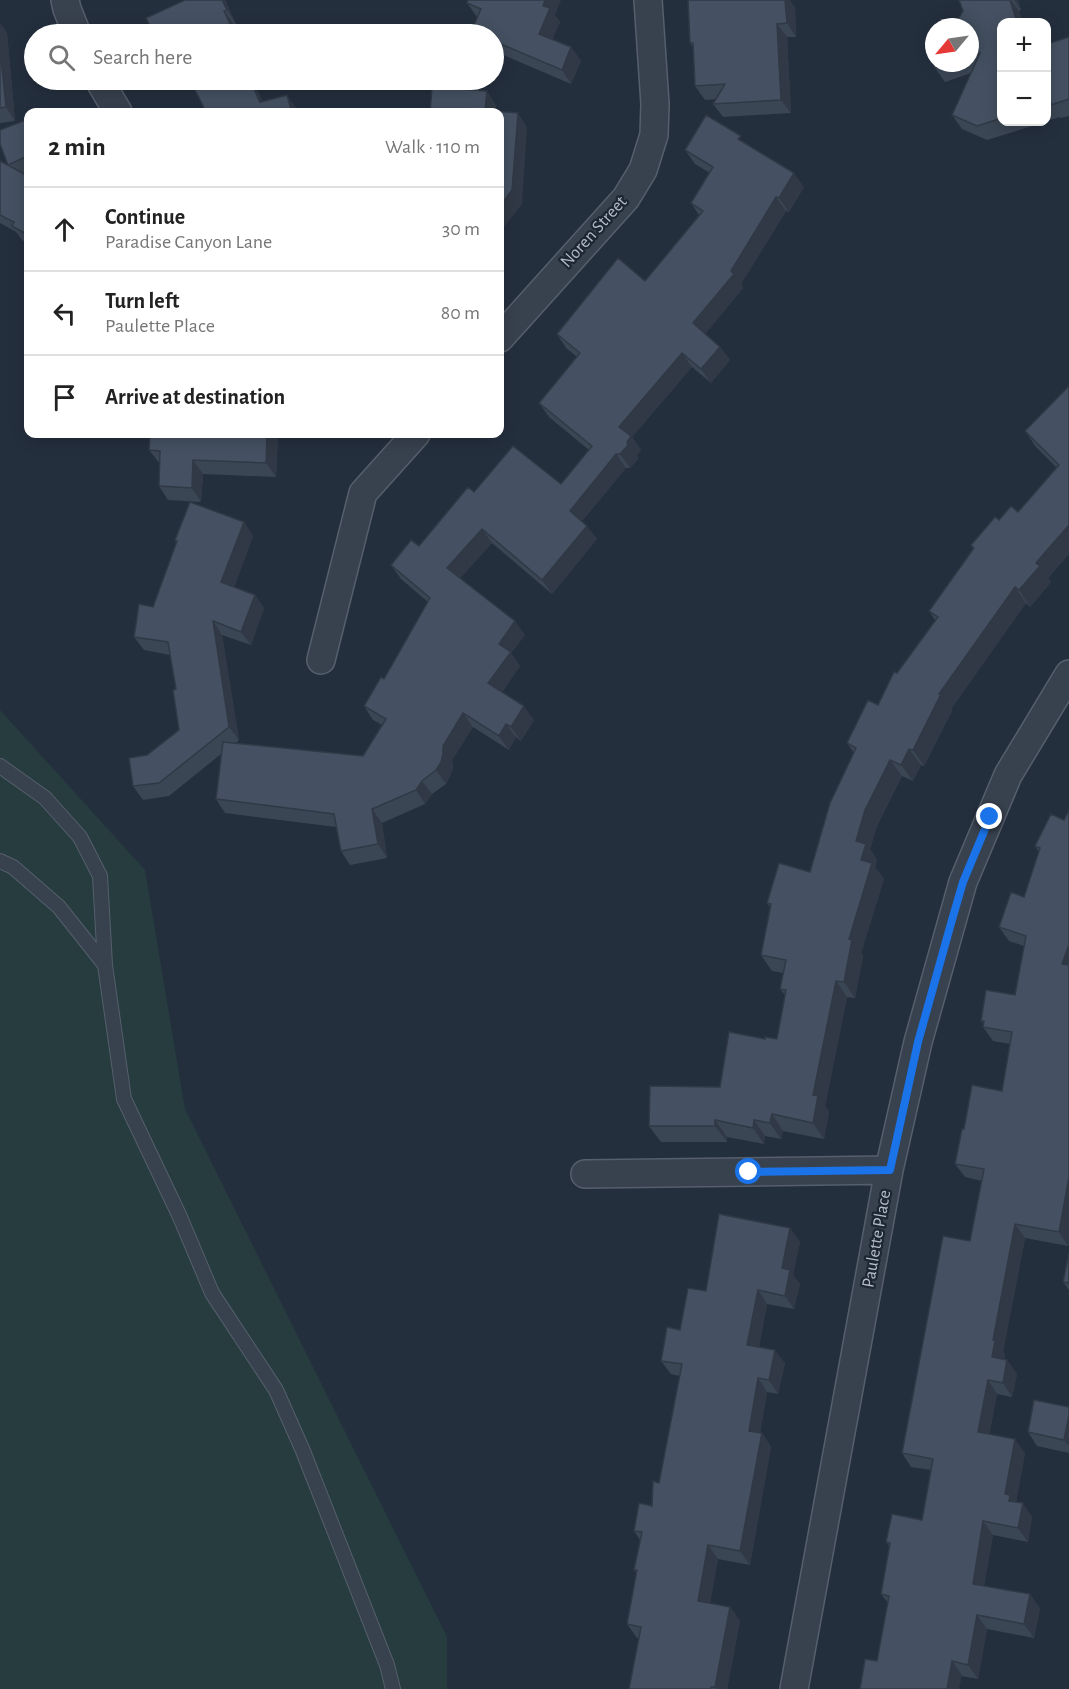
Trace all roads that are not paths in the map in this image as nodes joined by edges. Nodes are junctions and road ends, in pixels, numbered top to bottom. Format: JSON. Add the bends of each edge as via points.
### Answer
{"nodes":[{"id":1,"x":65,"y":0,"type":"edge"},
{"id":2,"x":648,"y":0,"type":"edge"},
{"id":3,"x":73,"y":24,"type":"edge"},
{"id":4,"x":105,"y":90,"type":"edge"},
{"id":5,"x":116,"y":108,"type":"edge"},
{"id":6,"x":504,"y":334,"type":"edge"},
{"id":7,"x":412,"y":438,"type":"edge"},
{"id":8,"x":321,"y":660,"type":"dead end"},
{"id":9,"x":1069,"y":674,"type":"edge"},
{"id":10,"x":0,"y":766,"type":"edge"},
{"id":11,"x":0,"y":861,"type":"edge"},
{"id":12,"x":105,"y":965,"type":"junction"},
{"id":13,"x":890,"y":1170,"type":"junction"},
{"id":14,"x":585,"y":1174,"type":"dead end"},
{"id":15,"x":393,"y":1689,"type":"edge"},
{"id":16,"x":794,"y":1689,"type":"edge"}],
"edges":[{"from":1,"to":3,"type":"street"},
{"from":2,"to":6,"type":"street","name":"Noren Street","via":[[655,104],[654,135],[643,170],[626,198]]},
{"from":4,"to":5,"type":"street"},
{"from":7,"to":8,"type":"street","via":[[363,493]]},
{"from":9,"to":13,"type":"street","name":"Paulette Place","via":[[1008,774],[963,882],[918,1042]]},
{"from":10,"to":12,"type":"lane","via":[[45,798],[80,837],[100,876]]},
{"from":11,"to":12,"type":"lane","via":[[13,867],[59,907]]},
{"from":12,"to":15,"type":"lane","via":[[124,1099],[212,1293],[276,1390],[387,1665]]},
{"from":13,"to":14,"type":"street"},
{"from":13,"to":16,"type":"street","name":"Paulette Place"}]}
